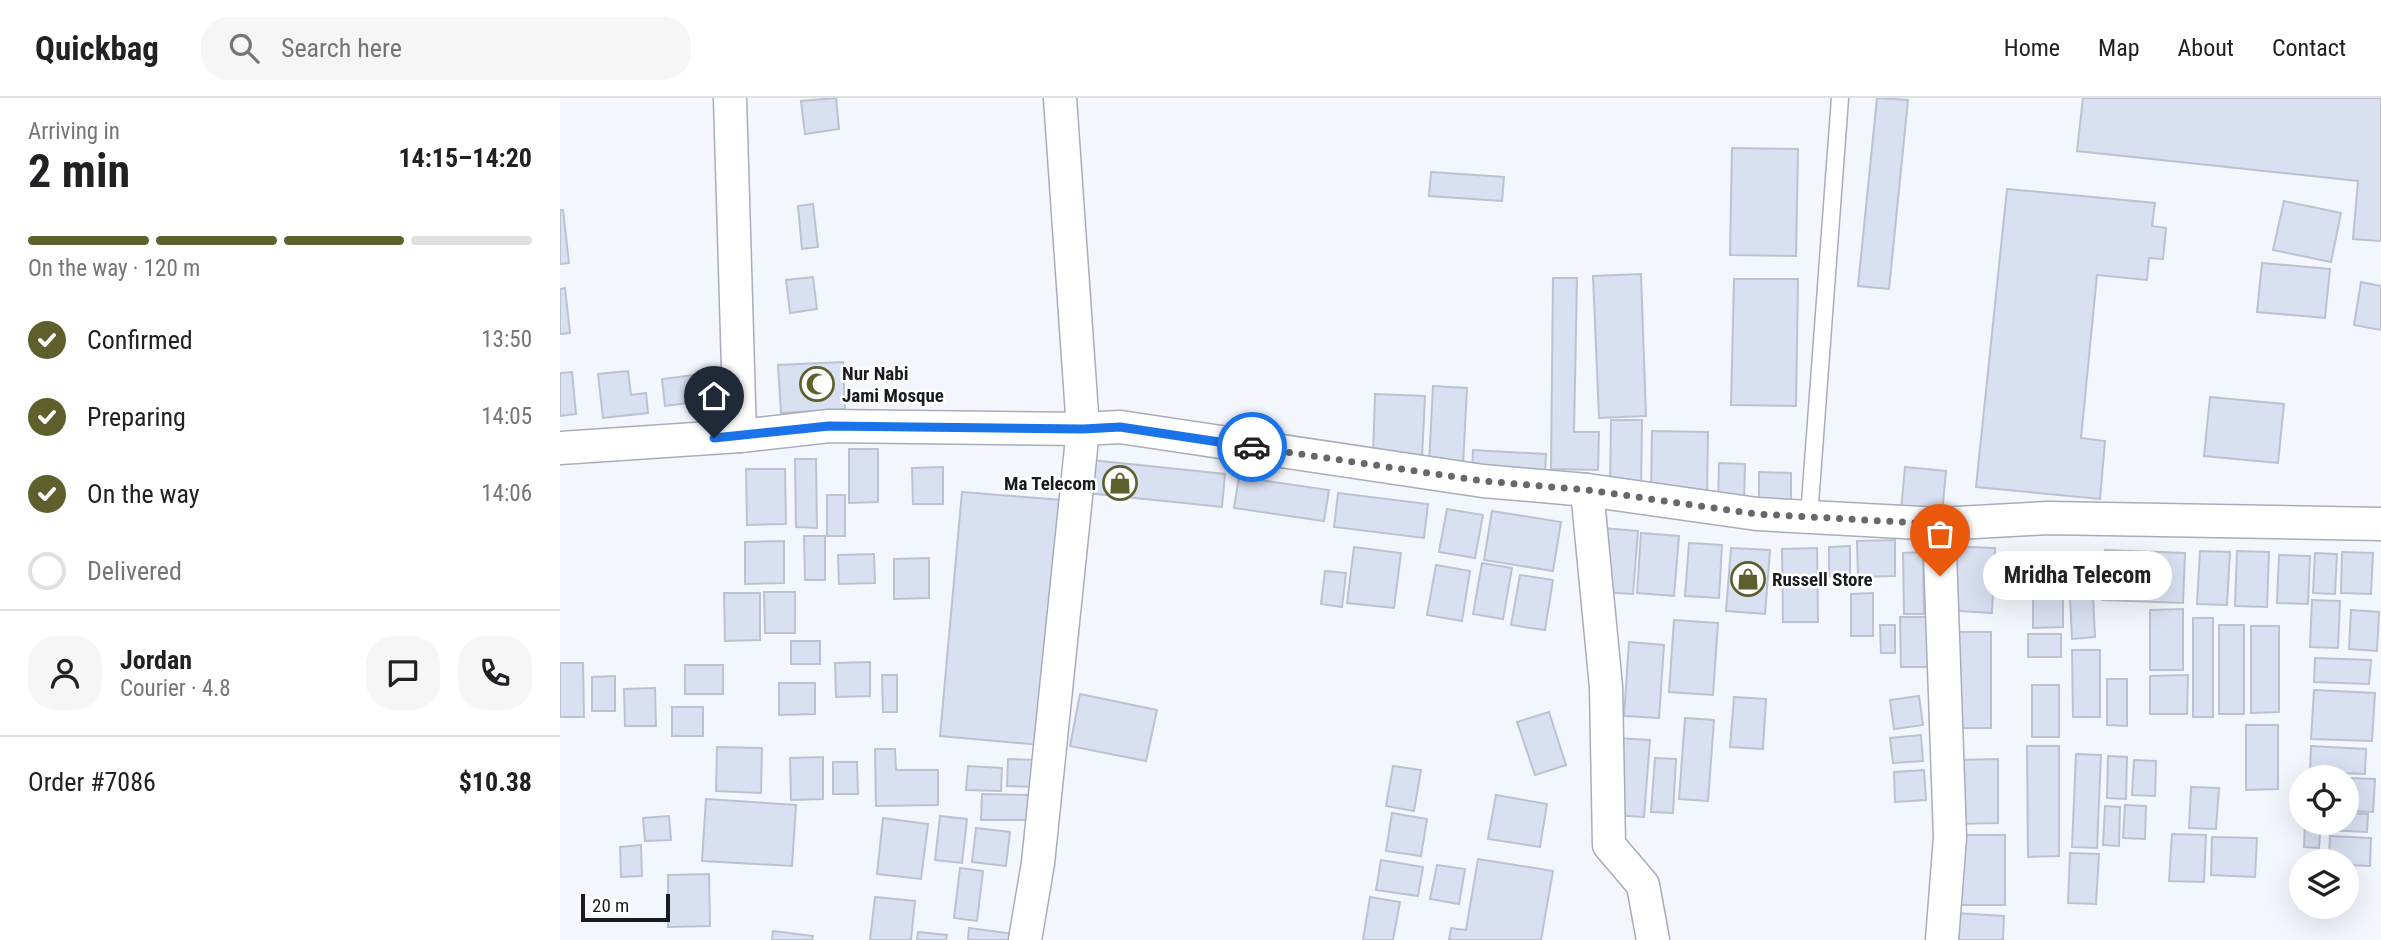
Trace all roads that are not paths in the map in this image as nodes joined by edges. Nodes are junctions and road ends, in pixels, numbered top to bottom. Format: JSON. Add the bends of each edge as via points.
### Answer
{"nodes":[{"id":1,"x":730,"y":98,"type":"edge"},
{"id":2,"x":1060,"y":98,"type":"edge"},
{"id":3,"x":1840,"y":98,"type":"edge"},
{"id":4,"x":1083,"y":429,"type":"junction"},
{"id":5,"x":740,"y":436,"type":"junction"},
{"id":6,"x":560,"y":448,"type":"edge"},
{"id":7,"x":1587,"y":490,"type":"junction"},
{"id":8,"x":1809,"y":517,"type":"junction"},
{"id":9,"x":1938,"y":524,"type":"junction"},
{"id":10,"x":2381,"y":524,"type":"edge"},
{"id":11,"x":1025,"y":940,"type":"edge"},
{"id":12,"x":1653,"y":940,"type":"edge"},
{"id":13,"x":1942,"y":940,"type":"edge"}],
"edges":[{"from":1,"to":5,"type":"street"},
{"from":2,"to":4,"type":"street"},
{"from":3,"to":8,"type":"lane"},
{"from":4,"to":5,"type":"street","via":[[829,426]]},
{"from":4,"to":7,"type":"street","via":[[1120,427],[1483,481]]},
{"from":4,"to":11,"type":"street","via":[[1038,863]]},
{"from":5,"to":6,"type":"street"},
{"from":7,"to":8,"type":"street"},
{"from":7,"to":12,"type":"street","via":[[1606,687],[1609,845],[1643,885]]},
{"from":8,"to":9,"type":"street"},
{"from":9,"to":10,"type":"street","via":[[2048,518]]},
{"from":9,"to":13,"type":"street","via":[[1950,837]]}]}
